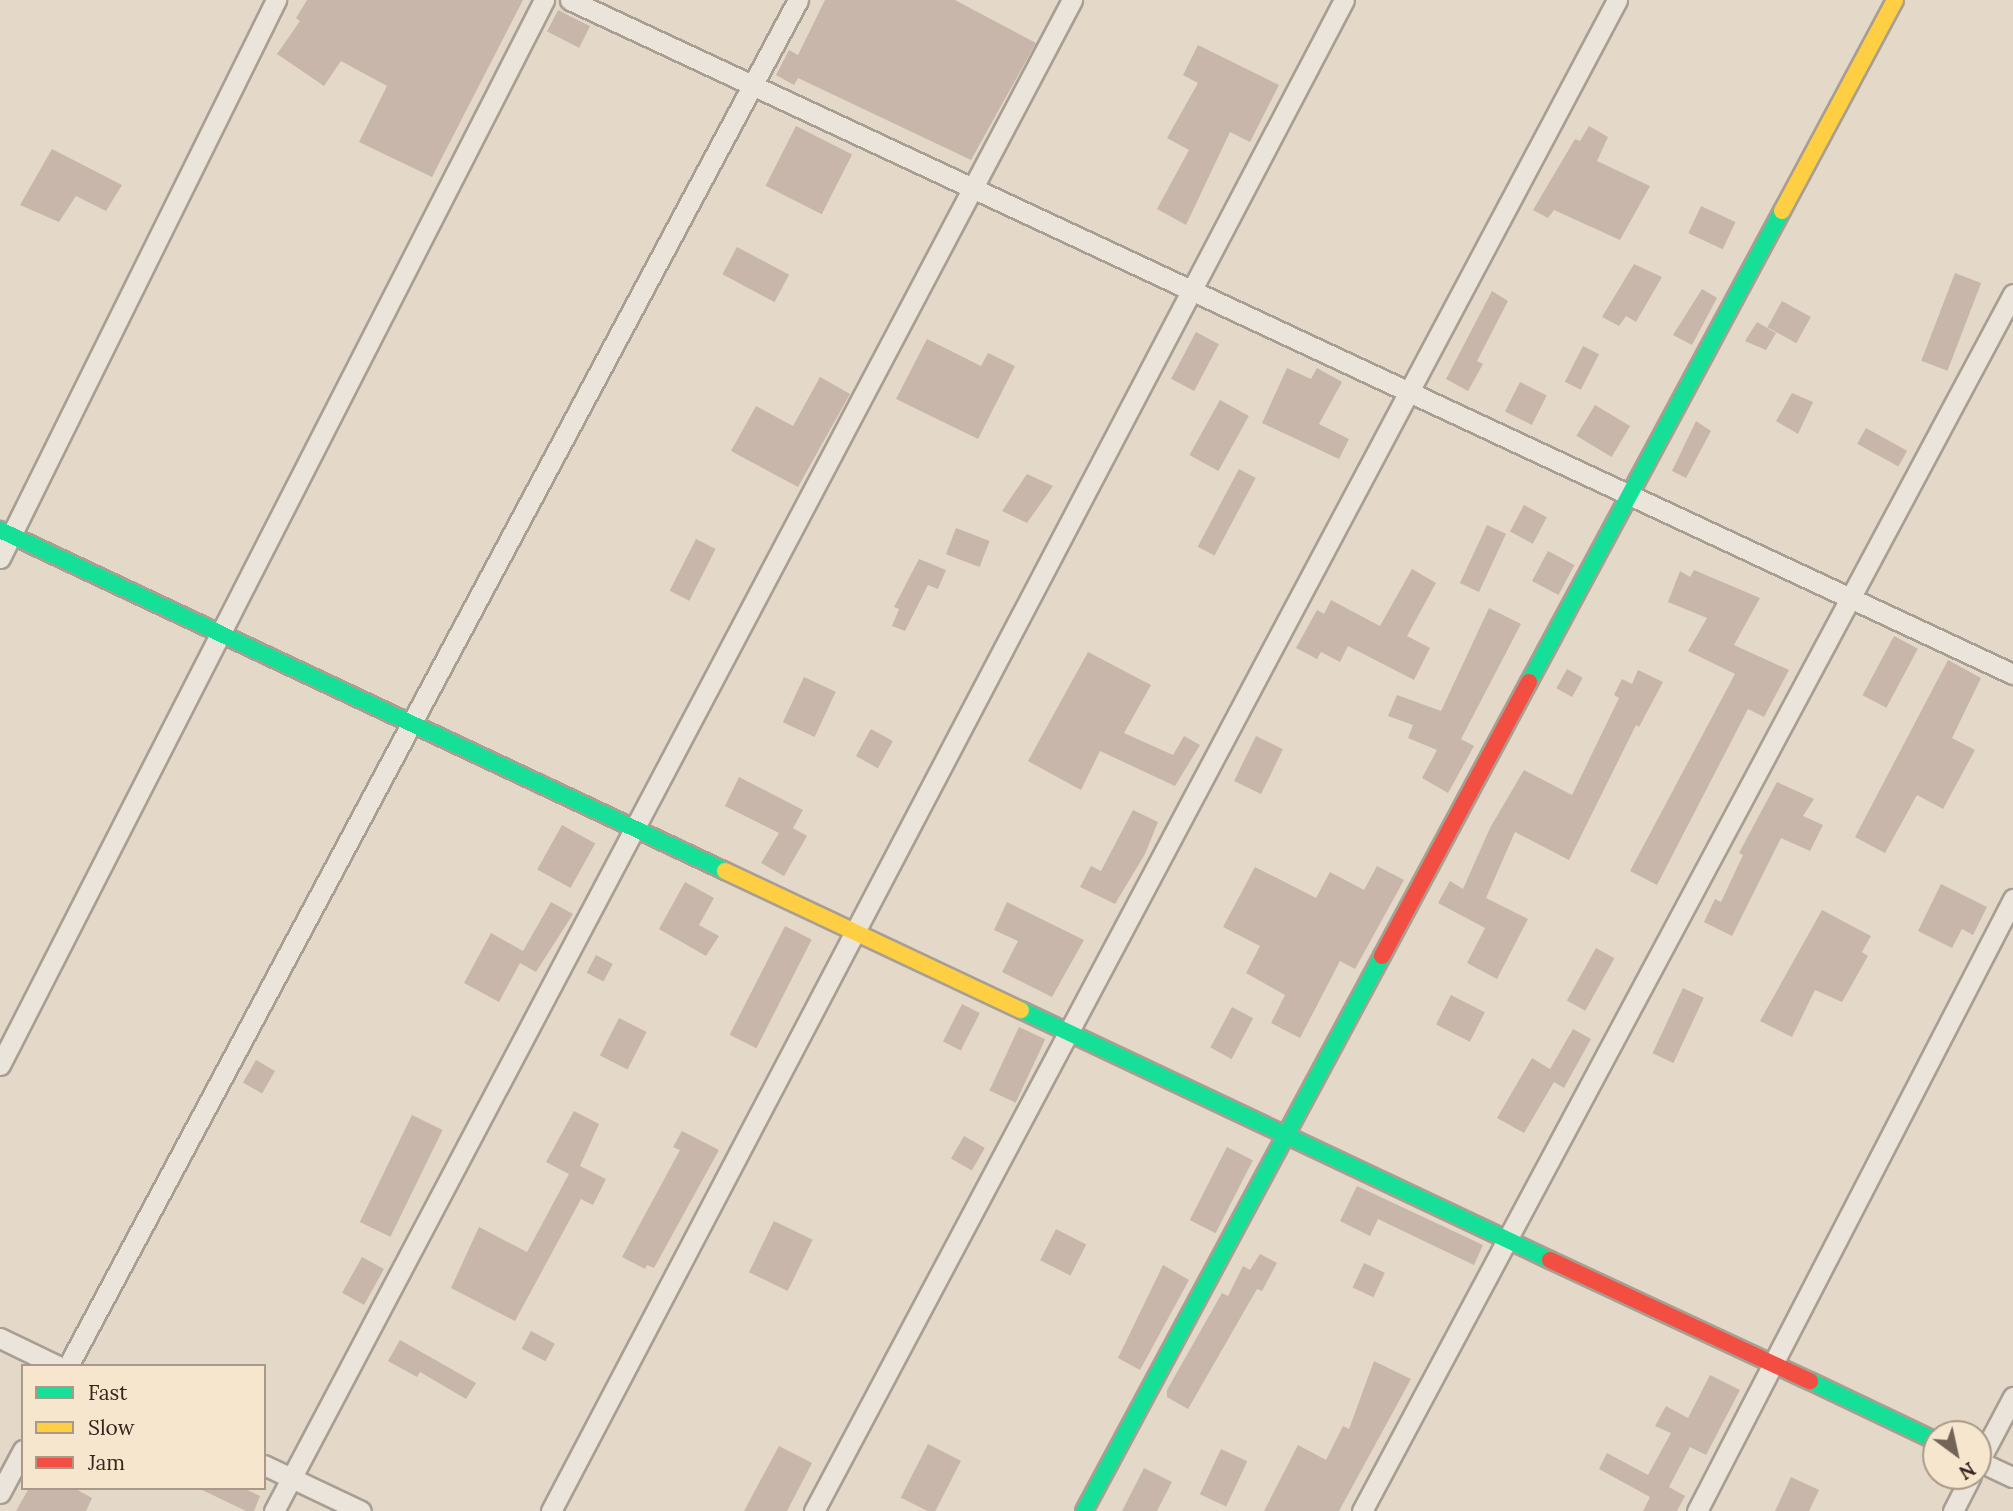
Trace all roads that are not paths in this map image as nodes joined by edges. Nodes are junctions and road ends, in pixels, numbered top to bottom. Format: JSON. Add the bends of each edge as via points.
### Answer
{"nodes":[{"id":1,"x":276,"y":0,"type":"edge"},
{"id":2,"x":544,"y":0,"type":"edge"},
{"id":3,"x":570,"y":0,"type":"edge"},
{"id":4,"x":798,"y":0,"type":"edge"},
{"id":5,"x":1072,"y":0,"type":"edge"},
{"id":6,"x":1344,"y":0,"type":"edge"},
{"id":7,"x":1617,"y":0,"type":"edge"},
{"id":8,"x":1895,"y":0,"type":"edge"},
{"id":9,"x":752,"y":85,"type":"junction"},
{"id":10,"x":973,"y":191,"type":"junction"},
{"id":11,"x":1190,"y":292,"type":"junction"},
{"id":12,"x":2013,"y":294,"type":"edge"},
{"id":13,"x":1408,"y":393,"type":"junction"},
{"id":14,"x":1631,"y":497,"type":"junction"},
{"id":15,"x":6,"y":533,"type":"edge"},
{"id":16,"x":0,"y":558,"type":"edge"},
{"id":17,"x":1849,"y":597,"type":"junction"},
{"id":18,"x":220,"y":634,"type":"junction"},
{"id":19,"x":2013,"y":674,"type":"edge"},
{"id":20,"x":411,"y":724,"type":"junction"},
{"id":21,"x":637,"y":830,"type":"junction"},
{"id":22,"x":2013,"y":900,"type":"edge"},
{"id":23,"x":856,"y":935,"type":"junction"},
{"id":24,"x":1066,"y":1032,"type":"junction"},
{"id":25,"x":0,"y":1065,"type":"edge"},
{"id":26,"x":1290,"y":1135,"type":"junction"},
{"id":27,"x":1508,"y":1238,"type":"junction"},
{"id":28,"x":0,"y":1338,"type":"edge"},
{"id":29,"x":54,"y":1364,"type":"edge"},
{"id":30,"x":69,"y":1364,"type":"edge"},
{"id":31,"x":1774,"y":1364,"type":"junction"},
{"id":32,"x":2013,"y":1397,"type":"edge"},
{"id":33,"x":1922,"y":1434,"type":"edge"},
{"id":34,"x":1992,"y":1437,"type":"edge"},
{"id":35,"x":21,"y":1454,"type":"edge"},
{"id":36,"x":266,"y":1466,"type":"edge"},
{"id":37,"x":1992,"y":1471,"type":"edge"},
{"id":38,"x":2013,"y":1477,"type":"edge"},
{"id":39,"x":291,"y":1479,"type":"junction"},
{"id":40,"x":1964,"y":1490,"type":"edge"},
{"id":41,"x":0,"y":1493,"type":"edge"},
{"id":42,"x":274,"y":1511,"type":"edge"},
{"id":43,"x":360,"y":1511,"type":"edge"},
{"id":44,"x":551,"y":1511,"type":"edge"},
{"id":45,"x":814,"y":1511,"type":"edge"},
{"id":46,"x":1084,"y":1511,"type":"edge"},
{"id":47,"x":1362,"y":1511,"type":"edge"},
{"id":48,"x":1697,"y":1511,"type":"edge"},
{"id":49,"x":1953,"y":1511,"type":"edge"}],
"edges":[{"from":1,"to":15,"type":"street"},
{"from":2,"to":18,"type":"street"},
{"from":3,"to":9,"type":"street"},
{"from":4,"to":9,"type":"street"},
{"from":5,"to":10,"type":"street"},
{"from":6,"to":11,"type":"street"},
{"from":7,"to":13,"type":"street"},
{"from":8,"to":14,"type":"street"},
{"from":9,"to":10,"type":"street"},
{"from":9,"to":20,"type":"street"},
{"from":10,"to":11,"type":"street"},
{"from":10,"to":21,"type":"street"},
{"from":11,"to":13,"type":"street"},
{"from":11,"to":23,"type":"street"},
{"from":12,"to":17,"type":"street"},
{"from":13,"to":14,"type":"street"},
{"from":13,"to":24,"type":"street"},
{"from":14,"to":17,"type":"street"},
{"from":14,"to":26,"type":"street"},
{"from":15,"to":16,"type":"street"},
{"from":15,"to":18,"type":"street"},
{"from":17,"to":19,"type":"street"},
{"from":17,"to":27,"type":"street"},
{"from":18,"to":20,"type":"street"},
{"from":18,"to":25,"type":"street"},
{"from":20,"to":21,"type":"street"},
{"from":20,"to":30,"type":"street"},
{"from":21,"to":23,"type":"street"},
{"from":21,"to":39,"type":"street"},
{"from":22,"to":31,"type":"street"},
{"from":23,"to":24,"type":"street"},
{"from":23,"to":44,"type":"street"},
{"from":24,"to":26,"type":"street"},
{"from":24,"to":45,"type":"street"},
{"from":26,"to":27,"type":"street"},
{"from":26,"to":46,"type":"street"},
{"from":27,"to":31,"type":"street"},
{"from":27,"to":47,"type":"street"},
{"from":28,"to":29,"type":"street"},
{"from":31,"to":33,"type":"street"},
{"from":31,"to":48,"type":"street"},
{"from":32,"to":34,"type":"street"},
{"from":35,"to":41,"type":"street"},
{"from":36,"to":39,"type":"street"},
{"from":37,"to":38,"type":"street"},
{"from":39,"to":42,"type":"street"},
{"from":39,"to":43,"type":"street"},
{"from":40,"to":49,"type":"street"}]}
